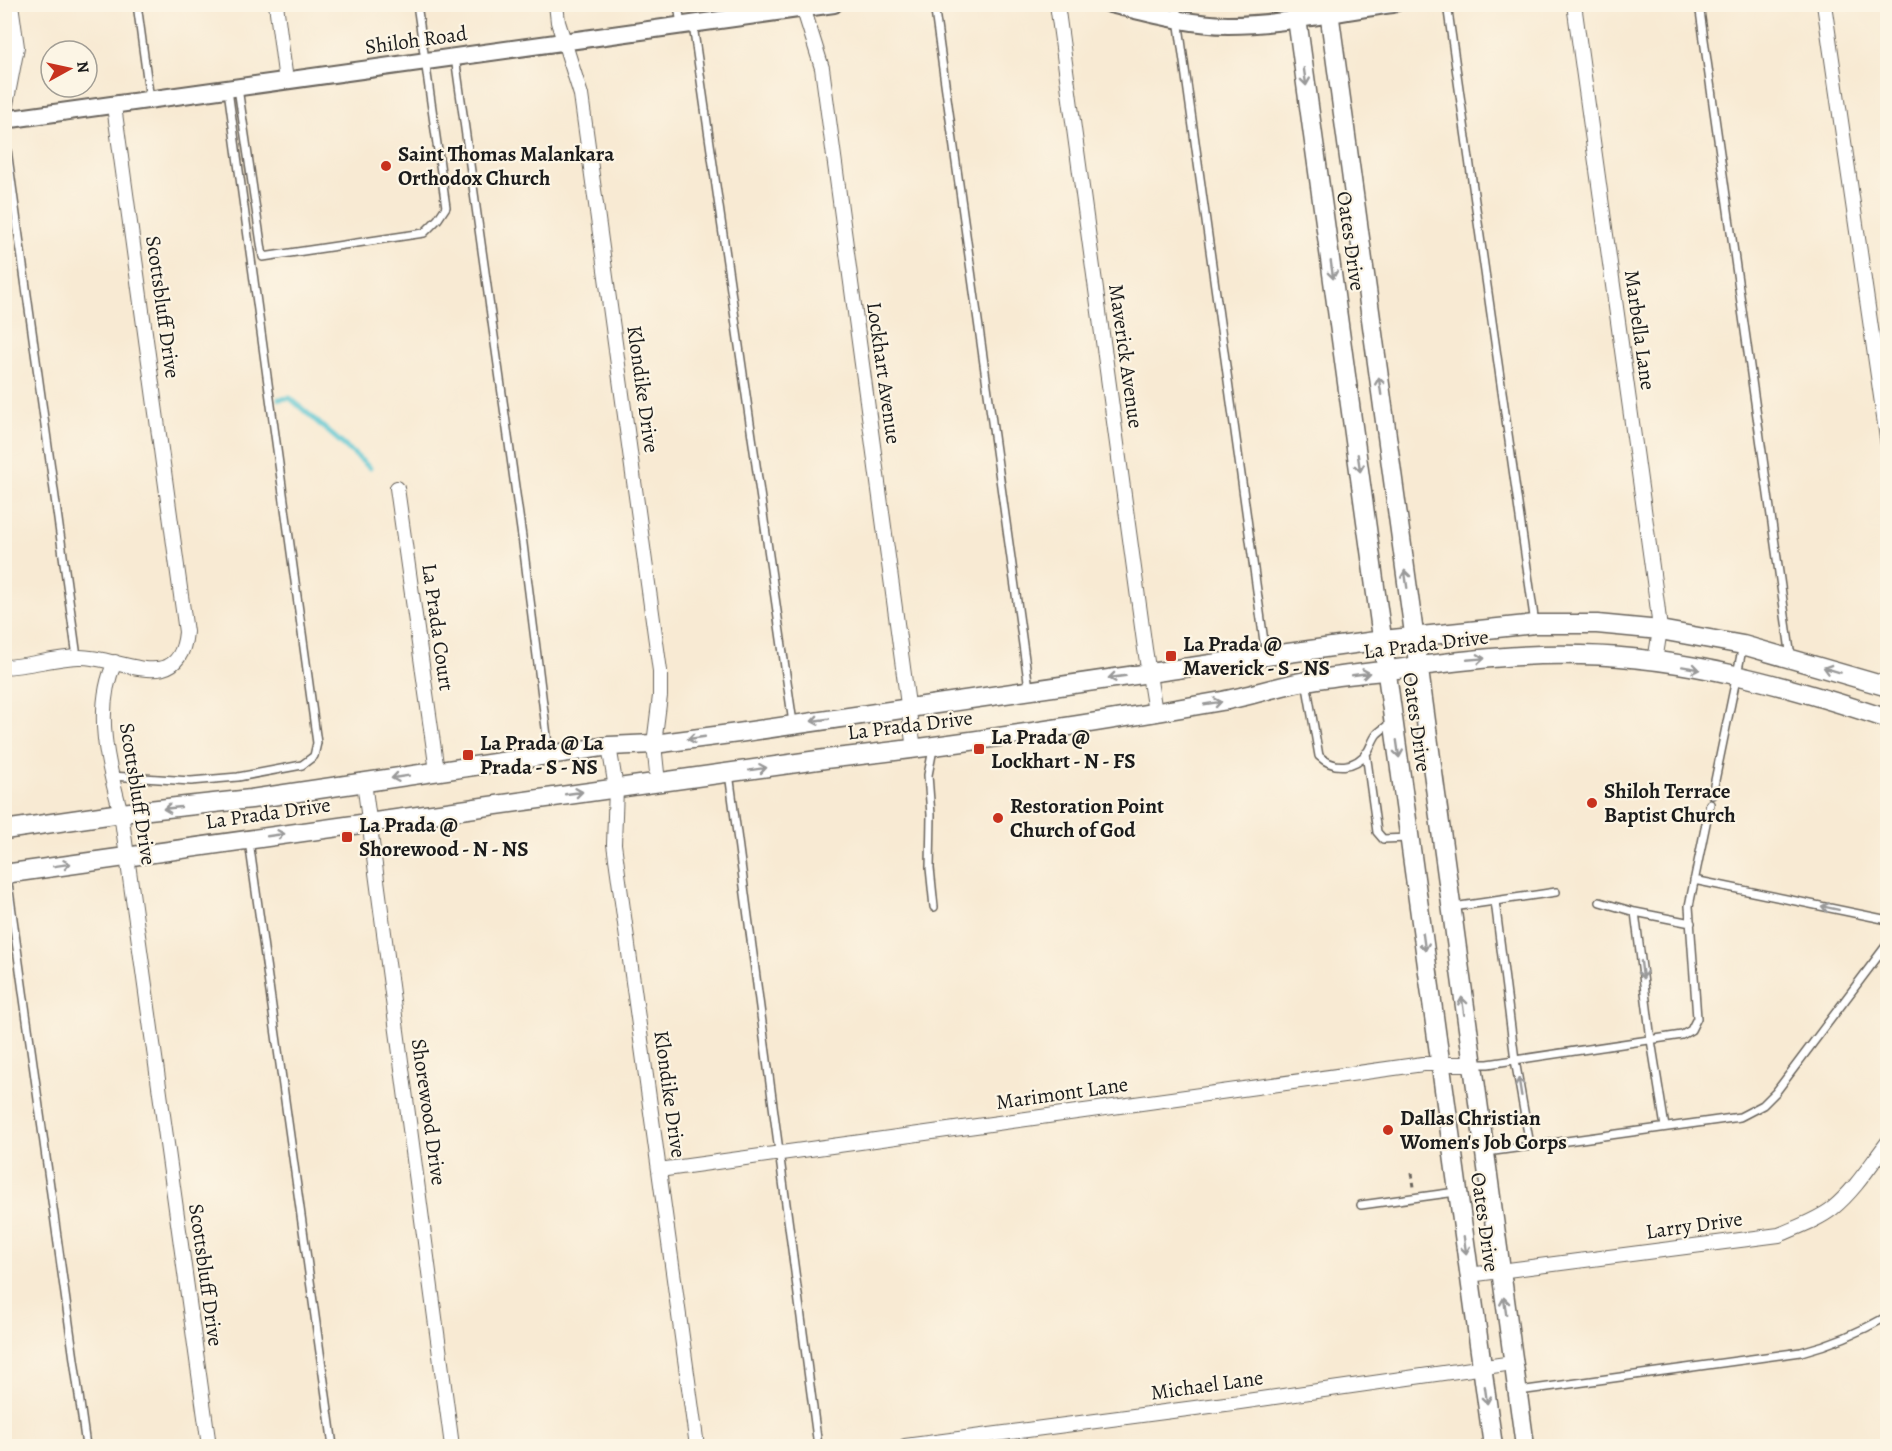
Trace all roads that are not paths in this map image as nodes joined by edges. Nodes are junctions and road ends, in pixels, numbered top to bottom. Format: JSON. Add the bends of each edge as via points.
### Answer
{"nodes":[{"id":1,"x":11,"y":4,"type":"edge"},
{"id":2,"x":137,"y":4,"type":"edge"},
{"id":3,"x":276,"y":4,"type":"edge"},
{"id":4,"x":417,"y":4,"type":"edge"},
{"id":5,"x":556,"y":4,"type":"edge"},
{"id":6,"x":678,"y":4,"type":"edge"},
{"id":7,"x":834,"y":4,"type":"edge"},
{"id":8,"x":934,"y":4,"type":"edge"},
{"id":9,"x":1057,"y":4,"type":"edge"},
{"id":10,"x":1110,"y":4,"type":"edge"},
{"id":11,"x":1393,"y":4,"type":"edge"},
{"id":12,"x":1447,"y":4,"type":"edge"},
{"id":13,"x":1574,"y":4,"type":"edge"},
{"id":14,"x":1699,"y":4,"type":"edge"},
{"id":15,"x":1824,"y":4,"type":"edge"},
{"id":16,"x":803,"y":7,"type":"edge"},
{"id":17,"x":1329,"y":9,"type":"edge"},
{"id":18,"x":1177,"y":12,"type":"edge"},
{"id":19,"x":1296,"y":12,"type":"edge"},
{"id":20,"x":687,"y":26,"type":"junction"},
{"id":21,"x":564,"y":42,"type":"junction"},
{"id":22,"x":455,"y":57,"type":"junction"},
{"id":23,"x":425,"y":61,"type":"junction"},
{"id":24,"x":286,"y":81,"type":"junction"},
{"id":25,"x":233,"y":89,"type":"junction"},
{"id":26,"x":150,"y":101,"type":"junction"},
{"id":27,"x":114,"y":106,"type":"junction"},
{"id":28,"x":4,"y":115,"type":"edge"},
{"id":29,"x":4,"y":120,"type":"edge"},
{"id":30,"x":4,"y":128,"type":"edge"},
{"id":31,"x":1887,"y":444,"type":"edge"},
{"id":32,"x":397,"y":488,"type":"dead end"},
{"id":33,"x":1535,"y":624,"type":"junction"},
{"id":34,"x":1660,"y":630,"type":"junction"},
{"id":35,"x":1414,"y":637,"type":"junction"},
{"id":36,"x":1383,"y":640,"type":"junction"},
{"id":37,"x":1743,"y":645,"type":"junction"},
{"id":38,"x":1266,"y":656,"type":"junction"},
{"id":39,"x":77,"y":657,"type":"junction"},
{"id":40,"x":1791,"y":658,"type":"junction"},
{"id":41,"x":1654,"y":661,"type":"junction"},
{"id":42,"x":116,"y":663,"type":"junction"},
{"id":43,"x":1418,"y":666,"type":"junction"},
{"id":44,"x":4,"y":667,"type":"edge"},
{"id":45,"x":1387,"y":670,"type":"junction"},
{"id":46,"x":1149,"y":673,"type":"junction"},
{"id":47,"x":1736,"y":676,"type":"junction"},
{"id":48,"x":1306,"y":681,"type":"junction"},
{"id":49,"x":1887,"y":687,"type":"edge"},
{"id":50,"x":1029,"y":689,"type":"junction"},
{"id":51,"x":908,"y":708,"type":"junction"},
{"id":52,"x":1155,"y":712,"type":"junction"},
{"id":53,"x":1887,"y":718,"type":"edge"},
{"id":54,"x":1394,"y":719,"type":"junction"},
{"id":55,"x":793,"y":724,"type":"junction"},
{"id":56,"x":654,"y":744,"type":"junction"},
{"id":57,"x":609,"y":746,"type":"junction"},
{"id":58,"x":933,"y":746,"type":"junction"},
{"id":59,"x":914,"y":749,"type":"junction"},
{"id":60,"x":1366,"y":753,"type":"junction"},
{"id":61,"x":549,"y":755,"type":"junction"},
{"id":62,"x":437,"y":771,"type":"junction"},
{"id":63,"x":729,"y":773,"type":"junction"},
{"id":64,"x":111,"y":776,"type":"junction"},
{"id":65,"x":364,"y":782,"type":"junction"},
{"id":66,"x":658,"y":783,"type":"junction"},
{"id":67,"x":615,"y":788,"type":"junction"},
{"id":68,"x":1712,"y":795,"type":"dead end"},
{"id":69,"x":1710,"y":804,"type":"dead end"},
{"id":70,"x":122,"y":813,"type":"junction"},
{"id":71,"x":369,"y":822,"type":"junction"},
{"id":72,"x":4,"y":830,"type":"edge"},
{"id":73,"x":1410,"y":837,"type":"junction"},
{"id":74,"x":248,"y":838,"type":"junction"},
{"id":75,"x":127,"y":855,"type":"junction"},
{"id":76,"x":6,"y":873,"type":"edge"},
{"id":77,"x":1694,"y":880,"type":"junction"},
{"id":78,"x":1556,"y":892,"type":"dead end"},
{"id":79,"x":1495,"y":902,"type":"junction"},
{"id":80,"x":1600,"y":902,"type":"dead end"},
{"id":81,"x":934,"y":907,"type":"dead end"},
{"id":82,"x":1450,"y":907,"type":"junction"},
{"id":83,"x":1635,"y":912,"type":"junction"},
{"id":84,"x":1887,"y":920,"type":"edge"},
{"id":85,"x":1690,"y":923,"type":"junction"},
{"id":86,"x":1887,"y":943,"type":"edge"},
{"id":87,"x":1652,"y":1040,"type":"junction"},
{"id":88,"x":1515,"y":1060,"type":"junction"},
{"id":89,"x":1439,"y":1064,"type":"junction"},
{"id":90,"x":1471,"y":1064,"type":"junction"},
{"id":91,"x":1665,"y":1127,"type":"junction"},
{"id":92,"x":1887,"y":1142,"type":"edge"},
{"id":93,"x":1530,"y":1145,"type":"junction"},
{"id":94,"x":1483,"y":1152,"type":"junction"},
{"id":95,"x":779,"y":1154,"type":"junction"},
{"id":96,"x":659,"y":1170,"type":"junction"},
{"id":97,"x":1458,"y":1192,"type":"junction"},
{"id":98,"x":1361,"y":1205,"type":"dead end"},
{"id":99,"x":1500,"y":1272,"type":"junction"},
{"id":100,"x":1469,"y":1275,"type":"junction"},
{"id":101,"x":1887,"y":1316,"type":"edge"},
{"id":102,"x":1513,"y":1364,"type":"junction"},
{"id":103,"x":1482,"y":1368,"type":"junction"},
{"id":104,"x":1517,"y":1391,"type":"junction"},
{"id":105,"x":86,"y":1446,"type":"edge"},
{"id":106,"x":208,"y":1446,"type":"edge"},
{"id":107,"x":333,"y":1446,"type":"edge"},
{"id":108,"x":452,"y":1446,"type":"edge"},
{"id":109,"x":697,"y":1446,"type":"edge"},
{"id":110,"x":818,"y":1446,"type":"edge"},
{"id":111,"x":905,"y":1446,"type":"edge"},
{"id":112,"x":1493,"y":1446,"type":"edge"},
{"id":113,"x":1525,"y":1446,"type":"edge"}],
"edges":[{"from":1,"to":28,"type":"street","via":[[16,47]]},
{"from":2,"to":26,"type":"lane"},
{"from":3,"to":24,"type":"street"},
{"from":4,"to":23,"type":"lane"},
{"from":5,"to":21,"type":"street","name":"Klondike Drive"},
{"from":6,"to":20,"type":"lane"},
{"from":7,"to":16,"type":"street","name":"Shiloh Road"},
{"from":8,"to":50,"type":"lane"},
{"from":9,"to":46,"type":"street","name":"Maverick Avenue"},
{"from":10,"to":18,"type":"street"},
{"from":11,"to":17,"type":"street"},
{"from":12,"to":33,"type":"lane"},
{"from":13,"to":34,"type":"street","name":"Marbella Lane"},
{"from":14,"to":40,"type":"lane"},
{"from":15,"to":31,"type":"street"},
{"from":16,"to":20,"type":"street","name":"Shiloh Road"},
{"from":16,"to":51,"type":"street","name":"Lockhart Avenue","via":[[822,68]]},
{"from":17,"to":19,"type":"street"},
{"from":35,"to":17,"type":"main road","name":"Oates Drive","one_way":true},
{"from":18,"to":19,"type":"street","via":[[1227,25]]},
{"from":18,"to":38,"type":"lane"},
{"from":19,"to":36,"type":"main road","name":"Oates Drive","one_way":true},
{"from":20,"to":21,"type":"street","name":"Shiloh Road"},
{"from":20,"to":55,"type":"lane"},
{"from":21,"to":22,"type":"street","name":"Shiloh Road"},
{"from":21,"to":56,"type":"street","name":"Klondike Drive","via":[[581,95],[659,659],[660,696]]},
{"from":22,"to":23,"type":"street","name":"Shiloh Road"},
{"from":22,"to":61,"type":"lane"},
{"from":23,"to":24,"type":"street","name":"Shiloh Road"},
{"from":23,"to":25,"type":"lane","via":[[446,207],[424,233],[356,244],[263,257]]},
{"from":24,"to":25,"type":"street","name":"Shiloh Road"},
{"from":25,"to":26,"type":"street","name":"Shiloh Road"},
{"from":25,"to":64,"type":"lane","via":[[316,743],[314,756],[302,765],[238,777],[191,781]]},
{"from":26,"to":27,"type":"street","name":"Shiloh Road"},
{"from":27,"to":29,"type":"street","name":"Shiloh Road"},
{"from":27,"to":42,"type":"street","name":"Scottsbluff Drive","via":[[186,632],[178,660],[167,667],[134,669]]},
{"from":30,"to":39,"type":"lane"},
{"from":32,"to":62,"type":"street","name":"La Prada Court"},
{"from":33,"to":34,"type":"main road","name":"La Prada Drive"},
{"from":33,"to":35,"type":"main road","name":"La Prada Drive"},
{"from":34,"to":37,"type":"main road","name":"La Prada Drive"},
{"from":34,"to":41,"type":"street","name":"Marbella Lane"},
{"from":35,"to":36,"type":"main road","name":"La Prada Drive"},
{"from":35,"to":43,"type":"main road","name":"Oates Drive"},
{"from":36,"to":38,"type":"main road","name":"La Prada Drive"},
{"from":36,"to":45,"type":"main road","name":"Oates Drive"},
{"from":37,"to":40,"type":"main road","name":"La Prada Drive"},
{"from":37,"to":47,"type":"lane"},
{"from":38,"to":46,"type":"main road","name":"La Prada Drive"},
{"from":39,"to":42,"type":"street"},
{"from":39,"to":44,"type":"street"},
{"from":49,"to":40,"type":"main road","name":"La Prada Drive","one_way":true},
{"from":43,"to":41,"type":"main road","name":"La Prada Drive","one_way":true,"via":[[1519,656],[1582,655]]},
{"from":41,"to":47,"type":"main road","name":"La Prada Drive","one_way":true},
{"from":42,"to":64,"type":"street","name":"Scottsbluff Drive","via":[[108,678],[105,698]]},
{"from":43,"to":45,"type":"main road","name":"La Prada Drive"},
{"from":43,"to":82,"type":"main road","name":"Oates Drive"},
{"from":48,"to":45,"type":"main road","name":"La Prada Drive","one_way":true},
{"from":45,"to":54,"type":"main road","name":"Oates Drive"},
{"from":46,"to":50,"type":"main road","name":"La Prada Drive","one_way":true},
{"from":46,"to":52,"type":"street","name":"Maverick Avenue"},
{"from":47,"to":53,"type":"main road","name":"La Prada Drive"},
{"from":47,"to":68,"type":"lane"},
{"from":52,"to":48,"type":"main road","name":"La Prada Drive","one_way":true,"via":[[1225,701]]},
{"from":48,"to":60,"type":"lane","via":[[1319,756],[1340,767]]},
{"from":50,"to":51,"type":"main road","name":"La Prada Drive"},
{"from":51,"to":55,"type":"main road","name":"La Prada Drive","one_way":true},
{"from":51,"to":59,"type":"street","name":"Lockhart Avenue"},
{"from":52,"to":58,"type":"main road","name":"La Prada Drive"},
{"from":54,"to":60,"type":"lane"},
{"from":54,"to":73,"type":"main road","name":"Oates Drive","one_way":true},
{"from":55,"to":56,"type":"main road","name":"La Prada Drive","one_way":true},
{"from":56,"to":57,"type":"main road","name":"La Prada Drive"},
{"from":56,"to":66,"type":"street","name":"Klondike Drive"},
{"from":57,"to":61,"type":"main road","name":"La Prada Drive"},
{"from":57,"to":67,"type":"street","name":"Klondike Drive"},
{"from":58,"to":59,"type":"main road","name":"La Prada Drive"},
{"from":58,"to":81,"type":"lane","via":[[928,775]]},
{"from":63,"to":59,"type":"main road","name":"La Prada Drive","one_way":true},
{"from":60,"to":73,"type":"lane","via":[[1377,832],[1383,839]]},
{"from":61,"to":62,"type":"main road","name":"La Prada Drive"},
{"from":62,"to":65,"type":"main road","name":"La Prada Drive","one_way":true},
{"from":63,"to":66,"type":"main road","name":"La Prada Drive"},
{"from":63,"to":95,"type":"lane"},
{"from":64,"to":70,"type":"street","name":"Scottsbluff Drive"},
{"from":65,"to":70,"type":"main road","name":"La Prada Drive","one_way":true},
{"from":65,"to":71,"type":"street","name":"Shorewood Drive"},
{"from":66,"to":67,"type":"main road","name":"La Prada Drive"},
{"from":71,"to":67,"type":"main road","name":"La Prada Drive","one_way":true},
{"from":67,"to":96,"type":"street","name":"Klondike Drive","via":[[614,844]]},
{"from":69,"to":77,"type":"lane"},
{"from":70,"to":72,"type":"main road","name":"La Prada Drive"},
{"from":70,"to":75,"type":"street","name":"Scottsbluff Drive"},
{"from":74,"to":71,"type":"main road","name":"La Prada Drive","one_way":true},
{"from":71,"to":108,"type":"street","name":"Shorewood Drive"},
{"from":73,"to":89,"type":"main road","name":"Oates Drive","one_way":true},
{"from":74,"to":75,"type":"main road","name":"La Prada Drive"},
{"from":74,"to":107,"type":"lane"},
{"from":76,"to":75,"type":"main road","name":"La Prada Drive","one_way":true},
{"from":75,"to":106,"type":"street","name":"Scottsbluff Drive"},
{"from":76,"to":105,"type":"lane"},
{"from":84,"to":77,"type":"lane","one_way":true},
{"from":77,"to":85,"type":"lane"},
{"from":78,"to":79,"type":"lane"},
{"from":79,"to":82,"type":"lane"},
{"from":79,"to":88,"type":"lane"},
{"from":80,"to":83,"type":"lane"},
{"from":90,"to":82,"type":"main road","name":"Oates Drive","one_way":true},
{"from":83,"to":85,"type":"lane"},
{"from":83,"to":87,"type":"lane","one_way":true},
{"from":85,"to":87,"type":"lane","via":[[1697,1018],[1691,1030],[1682,1035]]},
{"from":86,"to":91,"type":"lane","via":[[1763,1105],[1740,1117]]},
{"from":87,"to":88,"type":"lane"},
{"from":87,"to":91,"type":"lane"},
{"from":88,"to":90,"type":"lane"},
{"from":93,"to":88,"type":"lane","one_way":true},
{"from":89,"to":90,"type":"street","name":"Marimont Lane"},
{"from":89,"to":95,"type":"street","name":"Marimont Lane"},
{"from":89,"to":97,"type":"main road","name":"Oates Drive"},
{"from":90,"to":94,"type":"main road","name":"Oates Drive"},
{"from":91,"to":93,"type":"lane"},
{"from":92,"to":99,"type":"street","name":"Larry Drive","via":[[1833,1208],[1779,1235]]},
{"from":93,"to":94,"type":"lane"},
{"from":94,"to":99,"type":"main road","name":"Oates Drive"},
{"from":95,"to":96,"type":"street","name":"Marimont Lane"},
{"from":95,"to":110,"type":"lane"},
{"from":96,"to":109,"type":"street","name":"Klondike Drive"},
{"from":97,"to":98,"type":"lane"},
{"from":97,"to":100,"type":"main road","name":"Oates Drive","one_way":true},
{"from":99,"to":100,"type":"street","name":"Larry Drive"},
{"from":102,"to":99,"type":"main road","name":"Oates Drive","one_way":true},
{"from":100,"to":103,"type":"main road","name":"Oates Drive"},
{"from":101,"to":104,"type":"lane","via":[[1828,1345],[1801,1352]]},
{"from":102,"to":103,"type":"street","name":"Michael Lane"},
{"from":102,"to":104,"type":"main road","name":"Oates Drive"},
{"from":103,"to":111,"type":"street","name":"Michael Lane"},
{"from":103,"to":112,"type":"main road","name":"Oates Drive","one_way":true},
{"from":104,"to":113,"type":"main road","name":"Oates Drive"}]}
